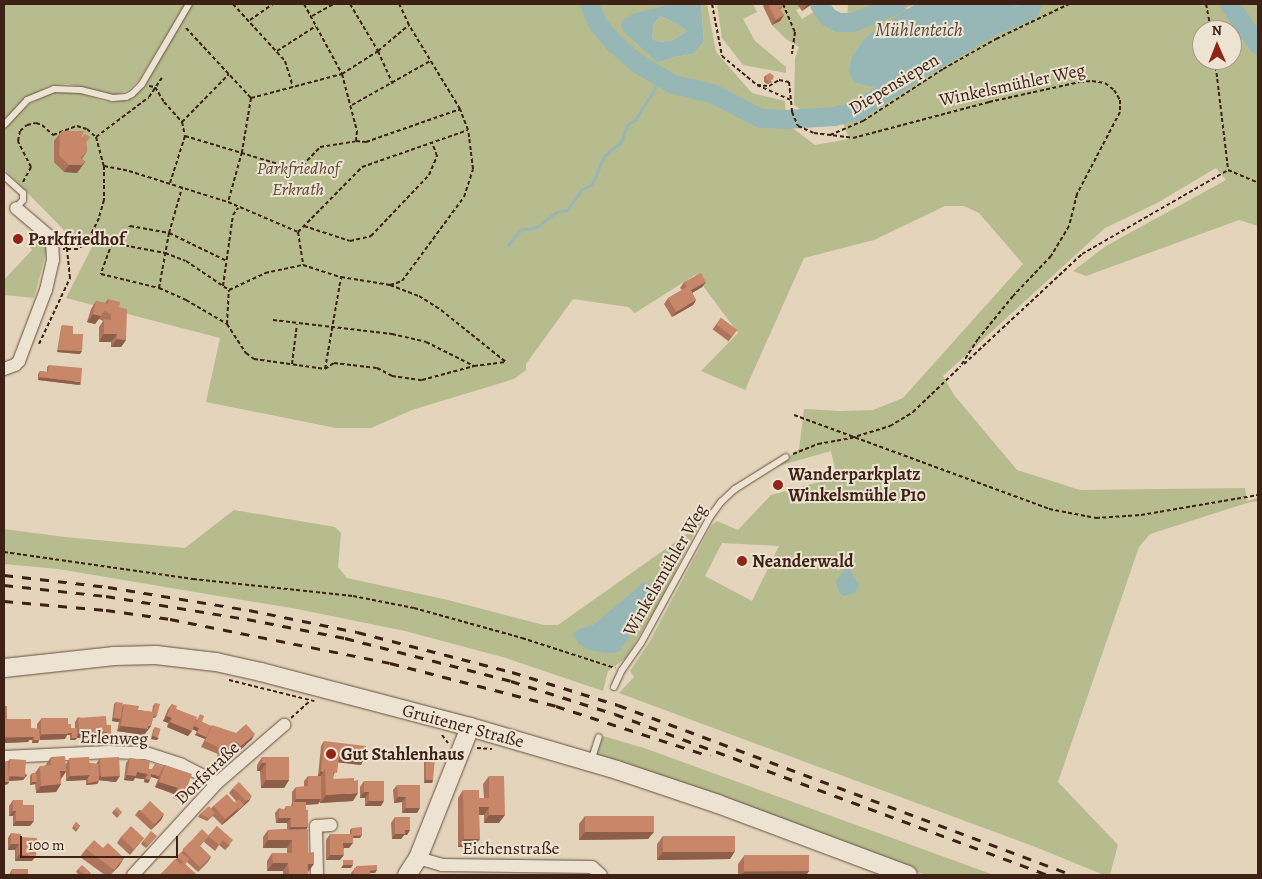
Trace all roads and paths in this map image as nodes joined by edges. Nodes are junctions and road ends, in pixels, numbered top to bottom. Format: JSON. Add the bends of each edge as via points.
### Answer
{"nodes":[{"id":1,"x":189,"y":4,"type":"edge"},
{"id":2,"x":233,"y":4,"type":"edge"},
{"id":3,"x":273,"y":4,"type":"edge"},
{"id":4,"x":304,"y":4,"type":"edge"},
{"id":5,"x":334,"y":4,"type":"edge"},
{"id":6,"x":350,"y":4,"type":"edge"},
{"id":7,"x":399,"y":4,"type":"edge"},
{"id":8,"x":712,"y":4,"type":"edge"},
{"id":9,"x":783,"y":4,"type":"edge"},
{"id":10,"x":1069,"y":4,"type":"edge"},
{"id":11,"x":1206,"y":4,"type":"edge"},
{"id":12,"x":312,"y":17,"type":"junction"},
{"id":13,"x":250,"y":20,"type":"junction"},
{"id":14,"x":1209,"y":20,"type":"edge"},
{"id":15,"x":178,"y":21,"type":"junction"},
{"id":16,"x":408,"y":25,"type":"junction"},
{"id":17,"x":316,"y":26,"type":"junction"},
{"id":18,"x":277,"y":51,"type":"junction"},
{"id":19,"x":378,"y":52,"type":"junction"},
{"id":20,"x":792,"y":54,"type":"dead end"},
{"id":21,"x":431,"y":61,"type":"junction"},
{"id":22,"x":1216,"y":70,"type":"edge"},
{"id":23,"x":230,"y":73,"type":"junction"},
{"id":24,"x":342,"y":74,"type":"junction"},
{"id":25,"x":162,"y":78,"type":"dead end"},
{"id":26,"x":142,"y":84,"type":"junction"},
{"id":27,"x":393,"y":84,"type":"junction"},
{"id":28,"x":757,"y":85,"type":"junction"},
{"id":29,"x":155,"y":87,"type":"junction"},
{"id":30,"x":293,"y":87,"type":"junction"},
{"id":31,"x":251,"y":98,"type":"junction"},
{"id":32,"x":791,"y":100,"type":"junction"},
{"id":33,"x":352,"y":105,"type":"junction"},
{"id":34,"x":460,"y":109,"type":"junction"},
{"id":35,"x":182,"y":122,"type":"junction"},
{"id":36,"x":4,"y":125,"type":"edge"},
{"id":37,"x":468,"y":130,"type":"junction"},
{"id":38,"x":830,"y":135,"type":"junction"},
{"id":39,"x":185,"y":136,"type":"junction"},
{"id":40,"x":96,"y":137,"type":"junction"},
{"id":41,"x":356,"y":141,"type":"junction"},
{"id":42,"x":432,"y":142,"type":"junction"},
{"id":43,"x":242,"y":152,"type":"junction"},
{"id":44,"x":104,"y":166,"type":"junction"},
{"id":45,"x":1228,"y":170,"type":"junction"},
{"id":46,"x":4,"y":176,"type":"edge"},
{"id":47,"x":170,"y":183,"type":"junction"},
{"id":48,"x":1258,"y":183,"type":"edge"},
{"id":49,"x":18,"y":188,"type":"junction"},
{"id":50,"x":182,"y":188,"type":"junction"},
{"id":51,"x":228,"y":202,"type":"junction"},
{"id":52,"x":238,"y":207,"type":"junction"},
{"id":53,"x":16,"y":208,"type":"joint"},
{"id":54,"x":304,"y":226,"type":"junction"},
{"id":55,"x":298,"y":232,"type":"junction"},
{"id":56,"x":92,"y":233,"type":"junction"},
{"id":57,"x":169,"y":233,"type":"junction"},
{"id":58,"x":112,"y":243,"type":"junction"},
{"id":59,"x":121,"y":245,"type":"junction"},
{"id":60,"x":53,"y":249,"type":"junction"},
{"id":61,"x":165,"y":253,"type":"junction"},
{"id":62,"x":227,"y":261,"type":"junction"},
{"id":63,"x":303,"y":266,"type":"junction"},
{"id":64,"x":341,"y":277,"type":"junction"},
{"id":65,"x":390,"y":285,"type":"junction"},
{"id":66,"x":223,"y":286,"type":"junction"},
{"id":67,"x":159,"y":288,"type":"junction"},
{"id":68,"x":229,"y":290,"type":"junction"},
{"id":69,"x":272,"y":320,"type":"dead end"},
{"id":70,"x":297,"y":323,"type":"junction"},
{"id":71,"x":227,"y":324,"type":"junction"},
{"id":72,"x":332,"y":327,"type":"junction"},
{"id":73,"x":292,"y":364,"type":"junction"},
{"id":74,"x":474,"y":366,"type":"junction"},
{"id":75,"x":960,"y":367,"type":"junction"},
{"id":76,"x":4,"y":369,"type":"edge"},
{"id":77,"x":326,"y":369,"type":"junction"},
{"id":78,"x":794,"y":415,"type":"dead end"},
{"id":79,"x":851,"y":438,"type":"junction"},
{"id":80,"x":786,"y":457,"type":"joint"},
{"id":81,"x":1258,"y":495,"type":"edge"},
{"id":82,"x":4,"y":552,"type":"edge"},
{"id":83,"x":4,"y":668,"type":"edge"},
{"id":84,"x":622,"y":670,"type":"junction"},
{"id":85,"x":225,"y":679,"type":"dead end"},
{"id":86,"x":614,"y":687,"type":"dead end"},
{"id":87,"x":310,"y":701,"type":"junction"},
{"id":88,"x":319,"y":702,"type":"dead end"},
{"id":89,"x":284,"y":725,"type":"joint"},
{"id":90,"x":470,"y":727,"type":"junction"},
{"id":91,"x":441,"y":734,"type":"dead end"},
{"id":92,"x":599,"y":737,"type":"dead end"},
{"id":93,"x":463,"y":747,"type":"junction"},
{"id":94,"x":498,"y":749,"type":"dead end"},
{"id":95,"x":4,"y":757,"type":"edge"},
{"id":96,"x":591,"y":762,"type":"junction"},
{"id":97,"x":217,"y":783,"type":"junction"},
{"id":98,"x":331,"y":825,"type":"dead end"},
{"id":99,"x":418,"y":858,"type":"junction"},
{"id":100,"x":502,"y":871,"type":"edge"},
{"id":101,"x":133,"y":875,"type":"edge"},
{"id":102,"x":317,"y":875,"type":"edge"},
{"id":103,"x":407,"y":875,"type":"edge"},
{"id":104,"x":601,"y":875,"type":"edge"},
{"id":105,"x":908,"y":875,"type":"edge"}],
"edges":[{"from":1,"to":15,"type":"lane"},
{"from":2,"to":13,"type":"path"},
{"from":3,"to":13,"type":"path"},
{"from":4,"to":12,"type":"path"},
{"from":5,"to":12,"type":"path"},
{"from":6,"to":19,"type":"path"},
{"from":7,"to":16,"type":"path"},
{"from":8,"to":28,"type":"path","via":[[722,56]]},
{"from":9,"to":20,"type":"path","via":[[795,32]]},
{"from":10,"to":38,"type":"path","name":"Diepensiepen","via":[[996,39],[863,121]]},
{"from":11,"to":14,"type":"path"},
{"from":12,"to":17,"type":"path"},
{"from":13,"to":18,"type":"path"},
{"from":15,"to":23,"type":"path"},
{"from":15,"to":26,"type":"lane"},
{"from":16,"to":19,"type":"path"},
{"from":16,"to":21,"type":"path"},
{"from":17,"to":18,"type":"path"},
{"from":17,"to":24,"type":"path"},
{"from":18,"to":30,"type":"path","via":[[286,61]]},
{"from":19,"to":24,"type":"path"},
{"from":19,"to":27,"type":"path"},
{"from":21,"to":27,"type":"path"},
{"from":21,"to":34,"type":"path"},
{"from":22,"to":45,"type":"path"},
{"from":23,"to":31,"type":"path"},
{"from":23,"to":35,"type":"path"},
{"from":24,"to":30,"type":"path"},
{"from":24,"to":33,"type":"path"},
{"from":25,"to":29,"type":"path"},
{"from":26,"to":29,"type":"path"},
{"from":26,"to":36,"type":"lane","via":[[132,94],[119,98],[74,89],[54,90],[28,100]]},
{"from":27,"to":33,"type":"path"},
{"from":28,"to":32,"type":"path"},
{"from":28,"to":32,"type":"path","via":[[769,86],[779,80],[788,82]]},
{"from":29,"to":35,"type":"path"},
{"from":29,"to":40,"type":"path","via":[[150,97]]},
{"from":30,"to":31,"type":"path"},
{"from":31,"to":43,"type":"path"},
{"from":32,"to":38,"type":"path","via":[[794,121],[803,129]]},
{"from":33,"to":41,"type":"path"},
{"from":34,"to":37,"type":"path"},
{"from":34,"to":41,"type":"path","via":[[366,142]]},
{"from":35,"to":39,"type":"path"},
{"from":37,"to":42,"type":"path"},
{"from":37,"to":65,"type":"path","via":[[473,169],[464,197],[402,281]]},
{"from":38,"to":75,"type":"path","name":"Winkelsmühler Weg","via":[[854,138],[1080,82],[1105,83],[1117,94],[1120,112],[1077,194],[1069,226],[1051,256],[1001,310]]},
{"from":39,"to":43,"type":"path"},
{"from":39,"to":47,"type":"path"},
{"from":40,"to":44,"type":"path"},
{"from":40,"to":49,"type":"path","via":[[77,126],[53,135],[42,125],[27,125],[20,131],[18,140],[31,167]]},
{"from":41,"to":43,"type":"path","via":[[320,147],[298,170]]},
{"from":42,"to":54,"type":"path","via":[[362,167]]},
{"from":42,"to":54,"type":"path","via":[[437,156],[429,175],[371,236],[350,241]]},
{"from":43,"to":51,"type":"path"},
{"from":44,"to":47,"type":"path"},
{"from":44,"to":56,"type":"path","via":[[104,200]]},
{"from":45,"to":48,"type":"path"},
{"from":45,"to":75,"type":"path","name":"Winkelsmühler Weg","via":[[1082,254]]},
{"from":46,"to":49,"type":"lane"},
{"from":47,"to":50,"type":"path"},
{"from":49,"to":53,"type":"lane","via":[[24,198]]},
{"from":50,"to":51,"type":"path"},
{"from":50,"to":57,"type":"path"},
{"from":51,"to":52,"type":"path"},
{"from":52,"to":55,"type":"path"},
{"from":52,"to":62,"type":"path","via":[[233,215]]},
{"from":53,"to":60,"type":"street","via":[[49,236]]},
{"from":54,"to":55,"type":"path"},
{"from":55,"to":63,"type":"path"},
{"from":56,"to":58,"type":"path"},
{"from":56,"to":60,"type":"path","via":[[78,249]]},
{"from":57,"to":59,"type":"path","via":[[130,226]]},
{"from":57,"to":61,"type":"path"},
{"from":57,"to":62,"type":"path"},
{"from":58,"to":59,"type":"path"},
{"from":58,"to":67,"type":"path","via":[[101,274]]},
{"from":59,"to":61,"type":"path"},
{"from":60,"to":76,"type":"street","via":[[46,290],[25,346],[15,365]]},
{"from":61,"to":66,"type":"path","via":[[186,261]]},
{"from":61,"to":67,"type":"path"},
{"from":62,"to":66,"type":"path"},
{"from":63,"to":64,"type":"path"},
{"from":63,"to":68,"type":"path","via":[[265,273]]},
{"from":64,"to":65,"type":"path"},
{"from":64,"to":72,"type":"path"},
{"from":65,"to":74,"type":"path","via":[[441,310],[506,362]]},
{"from":66,"to":68,"type":"path"},
{"from":67,"to":71,"type":"path"},
{"from":68,"to":71,"type":"path"},
{"from":69,"to":70,"type":"path"},
{"from":70,"to":72,"type":"path"},
{"from":70,"to":73,"type":"path"},
{"from":71,"to":73,"type":"path","via":[[246,353],[254,359]]},
{"from":72,"to":74,"type":"path","via":[[392,334],[426,342]]},
{"from":72,"to":77,"type":"path"},
{"from":73,"to":77,"type":"path"},
{"from":74,"to":77,"type":"path","via":[[422,380],[392,376],[377,368],[334,363]]},
{"from":75,"to":79,"type":"path","name":"Winkelsmühler Weg","via":[[914,412],[890,426]]},
{"from":78,"to":79,"type":"path"},
{"from":79,"to":80,"type":"path","name":"Winkelsmühler Weg","via":[[818,444]]},
{"from":79,"to":81,"type":"path","via":[[1048,509],[1096,518],[1141,515]]},
{"from":80,"to":84,"type":"lane","name":"Winkelsmühler Weg","via":[[735,489],[721,502]]},
{"from":82,"to":84,"type":"path","via":[[353,596],[414,608],[513,635]]},
{"from":83,"to":90,"type":"main road","name":"Gruitener Straße","via":[[114,656],[188,657],[261,672]]},
{"from":84,"to":86,"type":"lane","name":"Winkelsmühler Weg"},
{"from":85,"to":87,"type":"path"},
{"from":87,"to":88,"type":"path"},
{"from":87,"to":89,"type":"path"},
{"from":89,"to":97,"type":"street","name":"Dorfstraße"},
{"from":90,"to":93,"type":"main road"},
{"from":90,"to":96,"type":"main road","name":"Gruitener Straße"},
{"from":91,"to":93,"type":"path","via":[[450,745]]},
{"from":92,"to":96,"type":"lane"},
{"from":93,"to":94,"type":"path"},
{"from":93,"to":99,"type":"main road"},
{"from":95,"to":97,"type":"street","name":"Erlenweg","via":[[109,752],[146,754],[182,765]]},
{"from":96,"to":105,"type":"main road","name":"Gruitener Straße","via":[[700,798]]},
{"from":97,"to":101,"type":"street","name":"Dorfstraße"},
{"from":98,"to":102,"type":"street","via":[[316,826]]},
{"from":99,"to":100,"type":"street","name":"Eichenstraße","via":[[442,865]]},
{"from":99,"to":103,"type":"main road"},
{"from":100,"to":104,"type":"street","name":"Eichenstraße","via":[[592,866]]}]}
